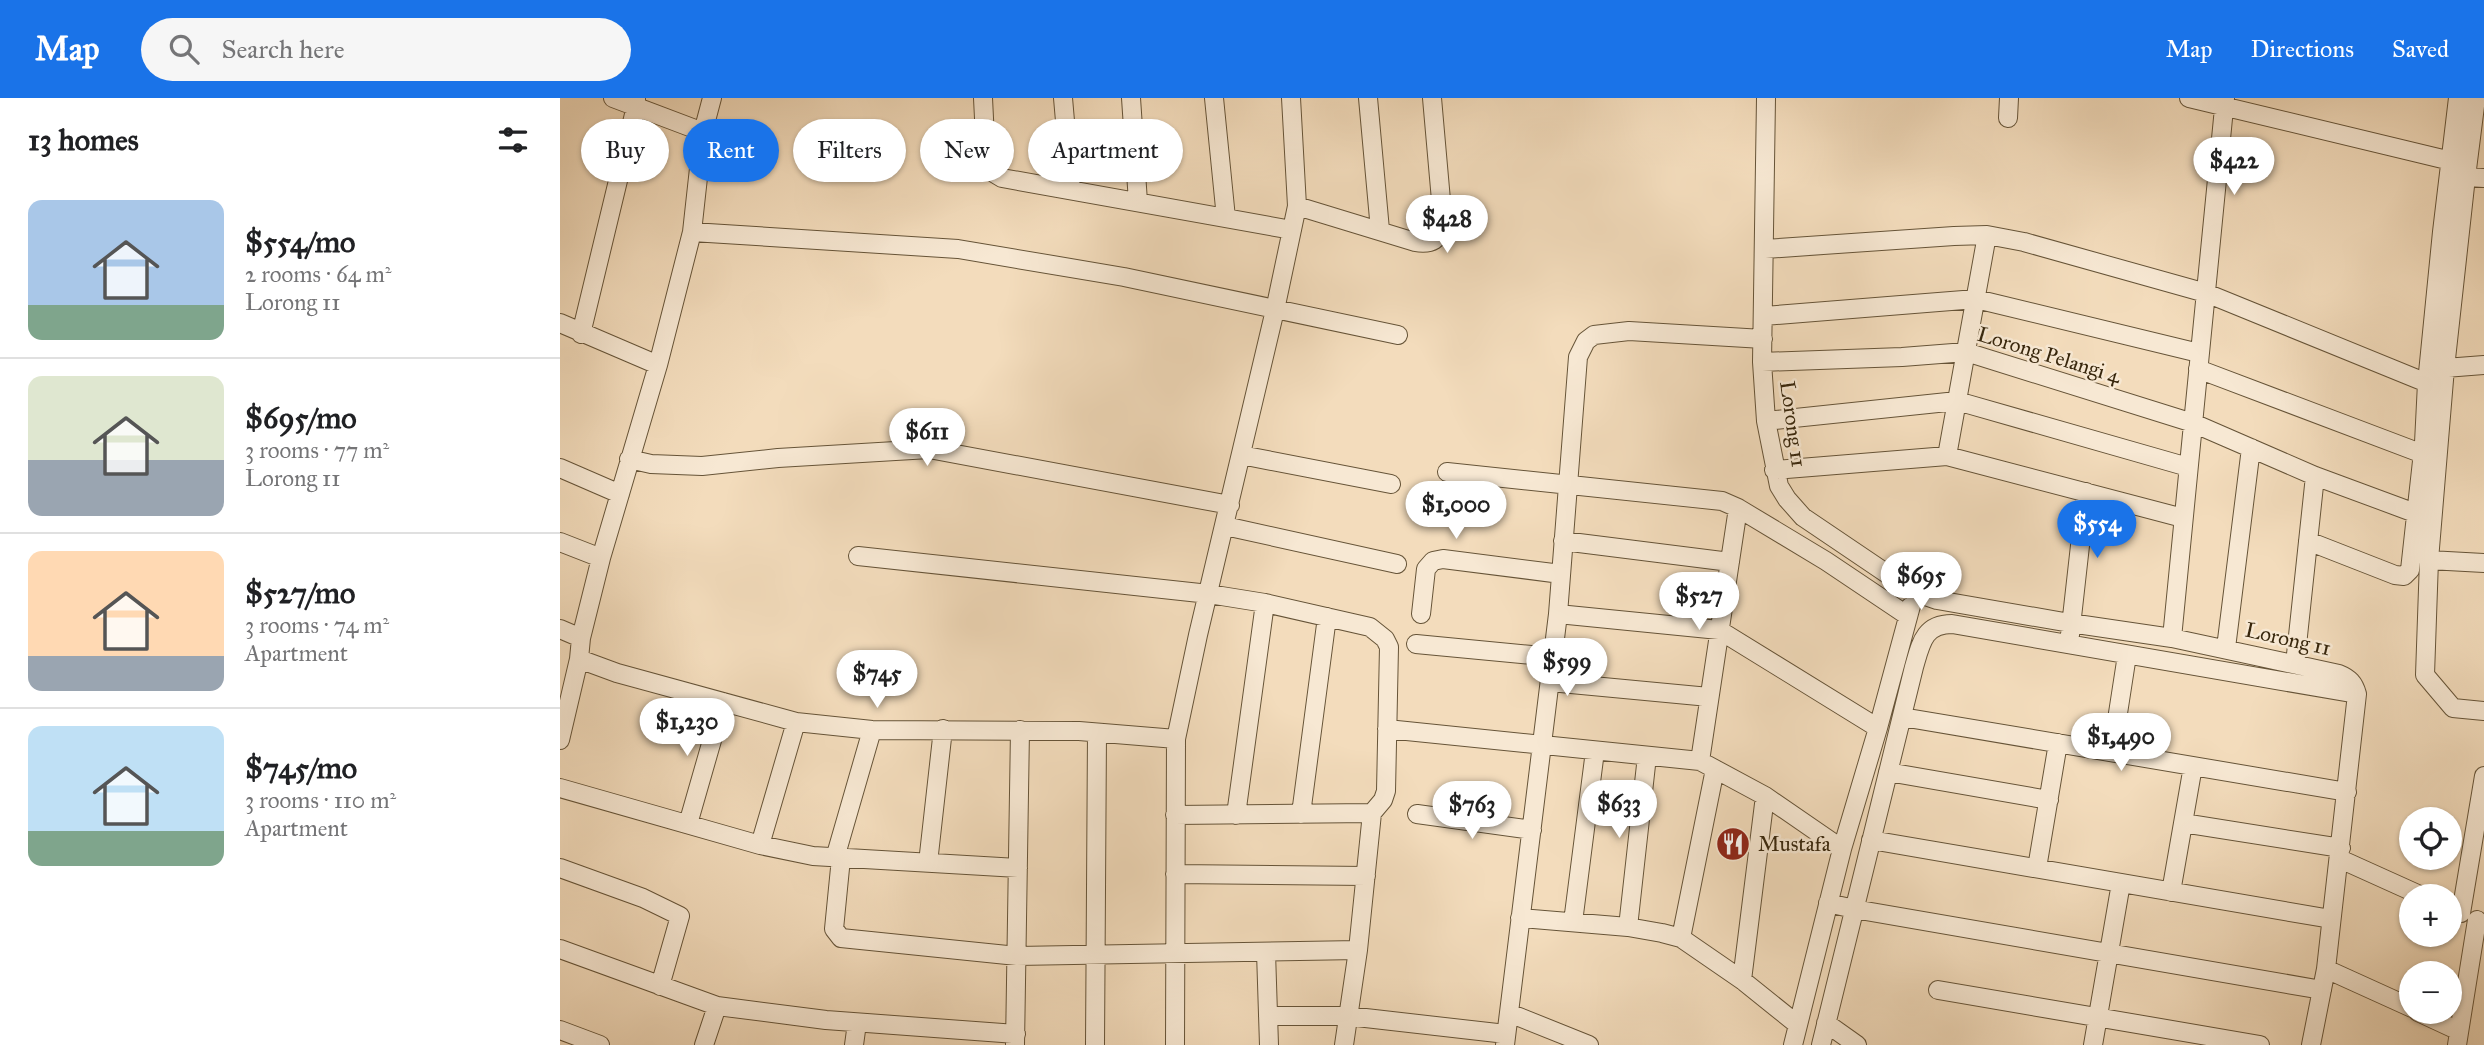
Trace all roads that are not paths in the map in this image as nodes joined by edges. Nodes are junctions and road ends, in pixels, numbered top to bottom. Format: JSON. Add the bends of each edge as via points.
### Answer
{"nodes":[{"id":1,"x":613,"y":98,"type":"edge"},
{"id":2,"x":712,"y":98,"type":"edge"},
{"id":3,"x":984,"y":98,"type":"edge"},
{"id":4,"x":1063,"y":98,"type":"edge"},
{"id":5,"x":1131,"y":98,"type":"edge"},
{"id":6,"x":1214,"y":98,"type":"edge"},
{"id":7,"x":1291,"y":98,"type":"edge"},
{"id":8,"x":1368,"y":98,"type":"edge"},
{"id":9,"x":1432,"y":98,"type":"edge"},
{"id":10,"x":1766,"y":98,"type":"edge"},
{"id":11,"x":2009,"y":98,"type":"edge"},
{"id":12,"x":2189,"y":98,"type":"edge"},
{"id":13,"x":2458,"y":98,"type":"edge"},
{"id":14,"x":2476,"y":98,"type":"edge"},
{"id":15,"x":636,"y":102,"type":"edge"},
{"id":16,"x":2224,"y":102,"type":"edge"},
{"id":17,"x":2008,"y":118,"type":"dead end"},
{"id":18,"x":706,"y":119,"type":"edge"},
{"id":19,"x":683,"y":123,"type":"edge"},
{"id":20,"x":2451,"y":161,"type":"junction"},
{"id":21,"x":2475,"y":178,"type":"edge"},
{"id":22,"x":698,"y":182,"type":"edge"},
{"id":23,"x":1071,"y":190,"type":"junction"},
{"id":24,"x":1138,"y":202,"type":"junction"},
{"id":25,"x":1297,"y":205,"type":"junction"},
{"id":26,"x":1226,"y":218,"type":"junction"},
{"id":27,"x":1292,"y":230,"type":"junction"},
{"id":28,"x":1380,"y":230,"type":"junction"},
{"id":29,"x":692,"y":232,"type":"junction"},
{"id":30,"x":1987,"y":235,"type":"junction"},
{"id":31,"x":1765,"y":249,"type":"junction"},
{"id":32,"x":2206,"y":293,"type":"junction"},
{"id":33,"x":1976,"y":299,"type":"junction"},
{"id":34,"x":1275,"y":310,"type":"junction"},
{"id":35,"x":1764,"y":316,"type":"junction"},
{"id":36,"x":560,"y":323,"type":"edge"},
{"id":37,"x":582,"y":334,"type":"junction"},
{"id":38,"x":1398,"y":335,"type":"dead end"},
{"id":39,"x":1763,"y":339,"type":"junction"},
{"id":40,"x":1966,"y":352,"type":"junction"},
{"id":41,"x":2199,"y":361,"type":"junction"},
{"id":42,"x":1762,"y":362,"type":"junction"},
{"id":43,"x":658,"y":365,"type":"junction"},
{"id":44,"x":2484,"y":365,"type":"edge"},
{"id":45,"x":2445,"y":368,"type":"junction"},
{"id":46,"x":2427,"y":383,"type":"junction"},
{"id":47,"x":1957,"y":401,"type":"junction"},
{"id":48,"x":1766,"y":421,"type":"junction"},
{"id":49,"x":2193,"y":423,"type":"junction"},
{"id":50,"x":2251,"y":448,"type":"junction"},
{"id":51,"x":2423,"y":454,"type":"junction"},
{"id":52,"x":1241,"y":455,"type":"junction"},
{"id":53,"x":1947,"y":456,"type":"junction"},
{"id":54,"x":629,"y":459,"type":"junction"},
{"id":55,"x":2188,"y":467,"type":"junction"},
{"id":56,"x":560,"y":468,"type":"edge"},
{"id":57,"x":1774,"y":470,"type":"junction"},
{"id":58,"x":1447,"y":472,"type":"dead end"},
{"id":59,"x":2315,"y":476,"type":"junction"},
{"id":60,"x":1391,"y":484,"type":"dead end"},
{"id":61,"x":1567,"y":484,"type":"junction"},
{"id":62,"x":2086,"y":492,"type":"junction"},
{"id":63,"x":620,"y":494,"type":"junction"},
{"id":64,"x":1230,"y":505,"type":"junction"},
{"id":65,"x":1738,"y":508,"type":"junction"},
{"id":66,"x":2415,"y":513,"type":"junction"},
{"id":67,"x":2183,"y":518,"type":"junction"},
{"id":68,"x":1225,"y":526,"type":"junction"},
{"id":69,"x":1563,"y":541,"type":"junction"},
{"id":70,"x":2308,"y":541,"type":"junction"},
{"id":71,"x":560,"y":542,"type":"edge"},
{"id":72,"x":858,"y":556,"type":"dead end"},
{"id":73,"x":601,"y":558,"type":"junction"},
{"id":74,"x":2429,"y":560,"type":"junction"},
{"id":75,"x":1730,"y":562,"type":"junction"},
{"id":76,"x":2484,"y":563,"type":"edge"},
{"id":77,"x":1397,"y":564,"type":"dead end"},
{"id":78,"x":1560,"y":575,"type":"junction"},
{"id":79,"x":1914,"y":592,"type":"junction"},
{"id":80,"x":1209,"y":594,"type":"junction"},
{"id":81,"x":1265,"y":603,"type":"junction"},
{"id":82,"x":1421,"y":614,"type":"dead end"},
{"id":83,"x":1558,"y":614,"type":"junction"},
{"id":84,"x":1327,"y":617,"type":"junction"},
{"id":85,"x":1908,"y":617,"type":"junction"},
{"id":86,"x":2070,"y":623,"type":"junction"},
{"id":87,"x":560,"y":629,"type":"edge"},
{"id":88,"x":1719,"y":630,"type":"junction"},
{"id":89,"x":581,"y":638,"type":"junction"},
{"id":90,"x":2172,"y":638,"type":"junction"},
{"id":91,"x":1416,"y":644,"type":"dead end"},
{"id":92,"x":2070,"y":645,"type":"junction"},
{"id":93,"x":2226,"y":648,"type":"junction"},
{"id":94,"x":2127,"y":655,"type":"junction"},
{"id":95,"x":1552,"y":657,"type":"junction"},
{"id":96,"x":579,"y":659,"type":"junction"},
{"id":97,"x":2295,"y":664,"type":"junction"},
{"id":98,"x":1549,"y":682,"type":"junction"},
{"id":99,"x":2357,"y":694,"type":"junction"},
{"id":100,"x":1709,"y":697,"type":"junction"},
{"id":101,"x":723,"y":702,"type":"junction"},
{"id":102,"x":2484,"y":711,"type":"edge"},
{"id":103,"x":1902,"y":716,"type":"junction"},
{"id":104,"x":796,"y":722,"type":"junction"},
{"id":105,"x":1878,"y":728,"type":"junction"},
{"id":106,"x":943,"y":729,"type":"junction"},
{"id":107,"x":1387,"y":729,"type":"junction"},
{"id":108,"x":872,"y":730,"type":"junction"},
{"id":109,"x":1020,"y":730,"type":"junction"},
{"id":110,"x":1097,"y":733,"type":"junction"},
{"id":111,"x":1176,"y":739,"type":"junction"},
{"id":112,"x":560,"y":740,"type":"edge"},
{"id":113,"x":2058,"y":743,"type":"junction"},
{"id":114,"x":1543,"y":747,"type":"junction"},
{"id":115,"x":1595,"y":751,"type":"junction"},
{"id":116,"x":2112,"y":752,"type":"junction"},
{"id":117,"x":1647,"y":756,"type":"junction"},
{"id":118,"x":1708,"y":765,"type":"junction"},
{"id":119,"x":2193,"y":766,"type":"junction"},
{"id":120,"x":1888,"y":772,"type":"junction"},
{"id":121,"x":2484,"y":776,"type":"edge"},
{"id":122,"x":560,"y":788,"type":"edge"},
{"id":123,"x":2347,"y":792,"type":"junction"},
{"id":124,"x":1765,"y":796,"type":"junction"},
{"id":125,"x":2049,"y":800,"type":"junction"},
{"id":126,"x":1372,"y":813,"type":"junction"},
{"id":127,"x":1301,"y":814,"type":"junction"},
{"id":128,"x":1417,"y":814,"type":"dead end"},
{"id":129,"x":1175,"y":815,"type":"junction"},
{"id":130,"x":1236,"y":815,"type":"junction"},
{"id":131,"x":2183,"y":823,"type":"junction"},
{"id":132,"x":688,"y":824,"type":"junction"},
{"id":133,"x":1532,"y":831,"type":"junction"},
{"id":134,"x":1871,"y":840,"type":"junction"},
{"id":135,"x":760,"y":845,"type":"junction"},
{"id":136,"x":1842,"y":849,"type":"junction"},
{"id":137,"x":2340,"y":853,"type":"junction"},
{"id":138,"x":838,"y":858,"type":"junction"},
{"id":139,"x":928,"y":863,"type":"junction"},
{"id":140,"x":560,"y":867,"type":"edge"},
{"id":141,"x":1018,"y":868,"type":"junction"},
{"id":142,"x":2036,"y":869,"type":"junction"},
{"id":143,"x":1175,"y":874,"type":"junction"},
{"id":144,"x":1366,"y":876,"type":"junction"},
{"id":145,"x":2121,"y":883,"type":"junction"},
{"id":146,"x":2399,"y":884,"type":"edge"},
{"id":147,"x":2171,"y":892,"type":"junction"},
{"id":148,"x":1828,"y":903,"type":"junction"},
{"id":149,"x":1854,"y":909,"type":"junction"},
{"id":150,"x":2468,"y":916,"type":"edge"},
{"id":151,"x":1520,"y":918,"type":"junction"},
{"id":152,"x":2331,"y":919,"type":"junction"},
{"id":153,"x":1573,"y":922,"type":"junction"},
{"id":154,"x":1628,"y":927,"type":"junction"},
{"id":155,"x":1681,"y":939,"type":"junction"},
{"id":156,"x":560,"y":949,"type":"edge"},
{"id":157,"x":1357,"y":950,"type":"junction"},
{"id":158,"x":1266,"y":952,"type":"junction"},
{"id":159,"x":2109,"y":953,"type":"junction"},
{"id":160,"x":1176,"y":955,"type":"junction"},
{"id":161,"x":1017,"y":956,"type":"junction"},
{"id":162,"x":1096,"y":956,"type":"junction"},
{"id":163,"x":2326,"y":968,"type":"junction"},
{"id":164,"x":1742,"y":980,"type":"junction"},
{"id":165,"x":660,"y":986,"type":"junction"},
{"id":166,"x":1938,"y":990,"type":"dead end"},
{"id":167,"x":2322,"y":990,"type":"junction"},
{"id":168,"x":2399,"y":1002,"type":"edge"},
{"id":169,"x":717,"y":1006,"type":"junction"},
{"id":170,"x":1509,"y":1013,"type":"junction"},
{"id":171,"x":1268,"y":1016,"type":"junction"},
{"id":172,"x":1348,"y":1016,"type":"junction"},
{"id":173,"x":2098,"y":1017,"type":"junction"},
{"id":174,"x":857,"y":1023,"type":"junction"},
{"id":175,"x":1826,"y":1023,"type":"junction"},
{"id":176,"x":2436,"y":1024,"type":"edge"},
{"id":177,"x":1798,"y":1025,"type":"junction"},
{"id":178,"x":560,"y":1030,"type":"edge"},
{"id":179,"x":2458,"y":1038,"type":"edge"},
{"id":180,"x":1016,"y":1039,"type":"edge"},
{"id":181,"x":1506,"y":1040,"type":"edge"},
{"id":182,"x":600,"y":1045,"type":"edge"},
{"id":183,"x":704,"y":1045,"type":"edge"},
{"id":184,"x":854,"y":1045,"type":"edge"},
{"id":185,"x":1095,"y":1045,"type":"edge"},
{"id":186,"x":1175,"y":1045,"type":"edge"},
{"id":187,"x":1269,"y":1045,"type":"edge"},
{"id":188,"x":1344,"y":1045,"type":"edge"},
{"id":189,"x":1589,"y":1045,"type":"edge"},
{"id":190,"x":1793,"y":1045,"type":"edge"},
{"id":191,"x":1821,"y":1045,"type":"edge"},
{"id":192,"x":1857,"y":1045,"type":"edge"},
{"id":193,"x":2093,"y":1045,"type":"edge"},
{"id":194,"x":2260,"y":1045,"type":"edge"},
{"id":195,"x":2311,"y":1045,"type":"edge"}],
"edges":[{"from":1,"to":15,"type":"street"},
{"from":2,"to":18,"type":"street"},
{"from":3,"to":23,"type":"street","via":[[986,159],[992,172],[1002,178]]},
{"from":4,"to":23,"type":"street"},
{"from":5,"to":24,"type":"street"},
{"from":6,"to":26,"type":"street"},
{"from":7,"to":25,"type":"street"},
{"from":8,"to":28,"type":"street"},
{"from":9,"to":28,"type":"street","via":[[1442,232],[1425,244]]},
{"from":10,"to":31,"type":"street","name":"Lorong 11"},
{"from":11,"to":17,"type":"street"},
{"from":12,"to":16,"type":"street"},
{"from":13,"to":20,"type":"street"},
{"from":14,"to":21,"type":"street"},
{"from":15,"to":19,"type":"street"},
{"from":15,"to":37,"type":"street"},
{"from":16,"to":20,"type":"street"},
{"from":16,"to":32,"type":"street"},
{"from":20,"to":46,"type":"street"},
{"from":21,"to":45,"type":"street"},
{"from":22,"to":29,"type":"street"},
{"from":23,"to":24,"type":"street"},
{"from":24,"to":26,"type":"street"},
{"from":25,"to":27,"type":"street"},
{"from":25,"to":28,"type":"street"},
{"from":26,"to":27,"type":"street"},
{"from":27,"to":34,"type":"street"},
{"from":29,"to":34,"type":"street","via":[[958,249],[1124,277]]},
{"from":29,"to":43,"type":"street"},
{"from":30,"to":31,"type":"street"},
{"from":30,"to":32,"type":"street"},
{"from":30,"to":33,"type":"street"},
{"from":31,"to":35,"type":"street","name":"Lorong 11"},
{"from":32,"to":41,"type":"street"},
{"from":32,"to":46,"type":"street"},
{"from":33,"to":35,"type":"street"},
{"from":33,"to":40,"type":"street"},
{"from":33,"to":41,"type":"street"},
{"from":34,"to":38,"type":"street"},
{"from":34,"to":52,"type":"street"},
{"from":35,"to":39,"type":"street","name":"Lorong 11"},
{"from":36,"to":37,"type":"street"},
{"from":37,"to":43,"type":"street"},
{"from":39,"to":42,"type":"street","name":"Lorong 11"},
{"from":39,"to":61,"type":"street","via":[[1629,331],[1594,335],[1578,358]]},
{"from":40,"to":42,"type":"street","name":"Lorong Pelangi 4"},
{"from":40,"to":47,"type":"street"},
{"from":40,"to":49,"type":"street","name":"Lorong Pelangi 4"},
{"from":41,"to":49,"type":"street"},
{"from":41,"to":51,"type":"street"},
{"from":42,"to":48,"type":"street","name":"Lorong 11"},
{"from":43,"to":54,"type":"street"},
{"from":44,"to":45,"type":"street"},
{"from":45,"to":74,"type":"street"},
{"from":46,"to":51,"type":"street"},
{"from":47,"to":48,"type":"street"},
{"from":47,"to":53,"type":"street"},
{"from":47,"to":55,"type":"street"},
{"from":48,"to":57,"type":"street","name":"Lorong 11"},
{"from":49,"to":50,"type":"street","name":"Lorong Pelangi 4"},
{"from":49,"to":55,"type":"street"},
{"from":50,"to":59,"type":"street","name":"Lorong Pelangi 4"},
{"from":50,"to":93,"type":"street"},
{"from":51,"to":66,"type":"street"},
{"from":52,"to":60,"type":"street"},
{"from":52,"to":64,"type":"street"},
{"from":53,"to":57,"type":"street"},
{"from":53,"to":62,"type":"street"},
{"from":54,"to":63,"type":"street"},
{"from":54,"to":64,"type":"street","via":[[702,467],[929,449]]},
{"from":55,"to":67,"type":"street"},
{"from":56,"to":63,"type":"street"},
{"from":57,"to":79,"type":"street","name":"Lorong 11","via":[[1787,499],[1803,517]]},
{"from":58,"to":61,"type":"street"},
{"from":59,"to":66,"type":"street","name":"Lorong Pelangi 4"},
{"from":59,"to":70,"type":"street"},
{"from":61,"to":65,"type":"street","via":[[1706,498]]},
{"from":61,"to":69,"type":"street"},
{"from":62,"to":67,"type":"street"},
{"from":62,"to":86,"type":"street"},
{"from":63,"to":73,"type":"street"},
{"from":64,"to":68,"type":"street"},
{"from":65,"to":75,"type":"street"},
{"from":65,"to":85,"type":"street"},
{"from":66,"to":70,"type":"street","via":[[2410,570],[2404,576]]},
{"from":67,"to":90,"type":"street"},
{"from":68,"to":77,"type":"street"},
{"from":68,"to":80,"type":"street"},
{"from":69,"to":75,"type":"street"},
{"from":69,"to":78,"type":"street"},
{"from":70,"to":97,"type":"street"},
{"from":71,"to":73,"type":"street"},
{"from":72,"to":80,"type":"street"},
{"from":73,"to":89,"type":"street"},
{"from":74,"to":76,"type":"street"},
{"from":74,"to":102,"type":"street","via":[[2425,675],[2452,708]]},
{"from":75,"to":88,"type":"street"},
{"from":78,"to":82,"type":"street","via":[[1433,561],[1426,569]]},
{"from":78,"to":83,"type":"street"},
{"from":79,"to":85,"type":"street"},
{"from":79,"to":86,"type":"street","name":"Lorong 11"},
{"from":80,"to":81,"type":"street"},
{"from":80,"to":111,"type":"street"},
{"from":81,"to":84,"type":"street"},
{"from":81,"to":130,"type":"street"},
{"from":83,"to":88,"type":"street"},
{"from":83,"to":95,"type":"street"},
{"from":84,"to":107,"type":"street","via":[[1370,627],[1385,639],[1389,648]]},
{"from":84,"to":127,"type":"street"},
{"from":85,"to":105,"type":"street"},
{"from":86,"to":90,"type":"street","name":"Lorong 11"},
{"from":86,"to":92,"type":"street"},
{"from":87,"to":89,"type":"street"},
{"from":88,"to":100,"type":"street"},
{"from":88,"to":105,"type":"street"},
{"from":89,"to":96,"type":"street"},
{"from":90,"to":93,"type":"street","name":"Lorong 11"},
{"from":91,"to":95,"type":"street"},
{"from":92,"to":94,"type":"street"},
{"from":92,"to":103,"type":"street","via":[[1952,624],[1930,628],[1920,647]]},
{"from":93,"to":97,"type":"street","name":"Lorong 11"},
{"from":94,"to":99,"type":"street"},
{"from":94,"to":116,"type":"street"},
{"from":95,"to":98,"type":"street"},
{"from":96,"to":101,"type":"street"},
{"from":96,"to":112,"type":"street"},
{"from":97,"to":99,"type":"street","name":"Lorong 11","via":[[2339,674],[2352,682]]},
{"from":98,"to":100,"type":"street"},
{"from":98,"to":114,"type":"street"},
{"from":99,"to":123,"type":"street"},
{"from":100,"to":118,"type":"street"},
{"from":101,"to":104,"type":"street"},
{"from":101,"to":132,"type":"street"},
{"from":103,"to":113,"type":"street"},
{"from":103,"to":120,"type":"street"},
{"from":104,"to":108,"type":"street"},
{"from":104,"to":135,"type":"street"},
{"from":105,"to":136,"type":"street"},
{"from":106,"to":108,"type":"street"},
{"from":106,"to":109,"type":"street"},
{"from":106,"to":139,"type":"street"},
{"from":107,"to":114,"type":"street"},
{"from":107,"to":126,"type":"street","via":[[1387,792]]},
{"from":108,"to":138,"type":"street"},
{"from":109,"to":110,"type":"street"},
{"from":109,"to":141,"type":"street"},
{"from":110,"to":111,"type":"street"},
{"from":110,"to":162,"type":"street"},
{"from":111,"to":129,"type":"street"},
{"from":113,"to":116,"type":"street"},
{"from":113,"to":125,"type":"street"},
{"from":114,"to":115,"type":"street"},
{"from":114,"to":133,"type":"street"},
{"from":115,"to":117,"type":"street"},
{"from":115,"to":153,"type":"street"},
{"from":116,"to":119,"type":"street"},
{"from":117,"to":118,"type":"street"},
{"from":117,"to":154,"type":"street"},
{"from":118,"to":124,"type":"street"},
{"from":118,"to":155,"type":"street"},
{"from":119,"to":123,"type":"street"},
{"from":119,"to":131,"type":"street"},
{"from":120,"to":125,"type":"street"},
{"from":120,"to":134,"type":"street"},
{"from":121,"to":150,"type":"street"},
{"from":122,"to":132,"type":"street"},
{"from":123,"to":137,"type":"street"},
{"from":124,"to":136,"type":"street"},
{"from":124,"to":164,"type":"street"},
{"from":125,"to":142,"type":"street"},
{"from":126,"to":127,"type":"street"},
{"from":126,"to":144,"type":"street"},
{"from":127,"to":130,"type":"street"},
{"from":128,"to":133,"type":"street"},
{"from":129,"to":130,"type":"street"},
{"from":129,"to":143,"type":"street"},
{"from":131,"to":137,"type":"street"},
{"from":131,"to":147,"type":"street"},
{"from":132,"to":135,"type":"street"},
{"from":133,"to":151,"type":"street"},
{"from":134,"to":142,"type":"street"},
{"from":134,"to":149,"type":"street"},
{"from":135,"to":138,"type":"street"},
{"from":136,"to":148,"type":"street"},
{"from":137,"to":146,"type":"street"},
{"from":137,"to":152,"type":"street"},
{"from":138,"to":139,"type":"street"},
{"from":138,"to":161,"type":"street","via":[[834,929],[841,938]]},
{"from":139,"to":141,"type":"street"},
{"from":140,"to":165,"type":"street","via":[[680,916]]},
{"from":141,"to":161,"type":"street"},
{"from":142,"to":145,"type":"street"},
{"from":143,"to":144,"type":"street"},
{"from":143,"to":160,"type":"street"},
{"from":144,"to":157,"type":"street"},
{"from":145,"to":147,"type":"street"},
{"from":145,"to":159,"type":"street"},
{"from":147,"to":152,"type":"street"},
{"from":148,"to":149,"type":"street"},
{"from":148,"to":177,"type":"street"},
{"from":149,"to":159,"type":"street"},
{"from":149,"to":175,"type":"street"},
{"from":150,"to":179,"type":"street"},
{"from":151,"to":153,"type":"street"},
{"from":151,"to":170,"type":"street"},
{"from":152,"to":163,"type":"street"},
{"from":153,"to":154,"type":"street"},
{"from":154,"to":155,"type":"street"},
{"from":155,"to":164,"type":"street"},
{"from":156,"to":165,"type":"street"},
{"from":157,"to":158,"type":"street"},
{"from":157,"to":172,"type":"street"},
{"from":158,"to":160,"type":"street"},
{"from":158,"to":171,"type":"street"},
{"from":159,"to":167,"type":"street"},
{"from":159,"to":173,"type":"street"},
{"from":160,"to":162,"type":"street"},
{"from":160,"to":186,"type":"street"},
{"from":161,"to":162,"type":"street"},
{"from":161,"to":180,"type":"street"},
{"from":162,"to":185,"type":"street"},
{"from":163,"to":167,"type":"street"},
{"from":163,"to":168,"type":"street"},
{"from":164,"to":177,"type":"street"},
{"from":165,"to":169,"type":"street"},
{"from":166,"to":173,"type":"street"},
{"from":167,"to":195,"type":"street"},
{"from":169,"to":174,"type":"street"},
{"from":169,"to":183,"type":"street"},
{"from":170,"to":181,"type":"street"},
{"from":170,"to":189,"type":"street"},
{"from":171,"to":172,"type":"street"},
{"from":171,"to":187,"type":"street"},
{"from":172,"to":181,"type":"street"},
{"from":172,"to":188,"type":"street"},
{"from":173,"to":193,"type":"street"},
{"from":173,"to":194,"type":"street"},
{"from":174,"to":180,"type":"street"},
{"from":174,"to":184,"type":"street"},
{"from":175,"to":191,"type":"street"},
{"from":175,"to":192,"type":"street"},
{"from":176,"to":179,"type":"street"},
{"from":177,"to":190,"type":"street"},
{"from":178,"to":182,"type":"street"}]}
